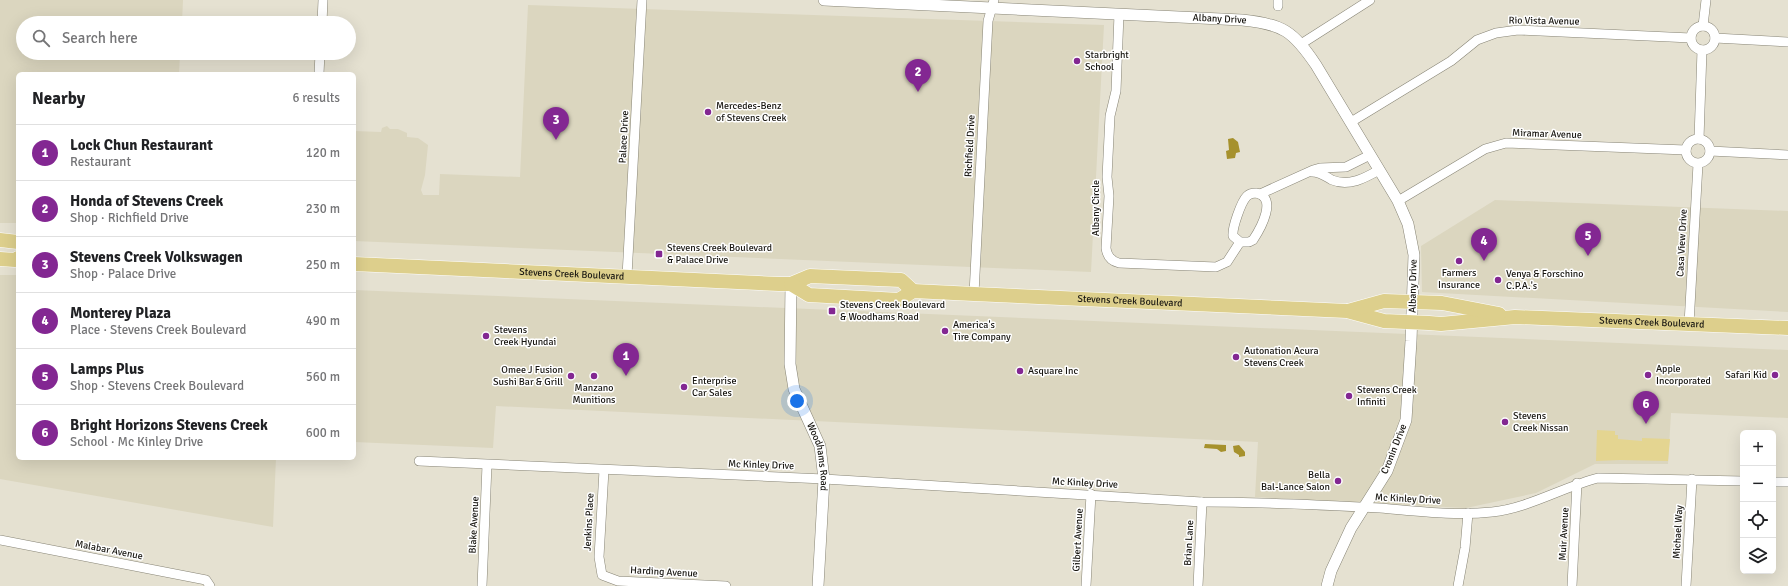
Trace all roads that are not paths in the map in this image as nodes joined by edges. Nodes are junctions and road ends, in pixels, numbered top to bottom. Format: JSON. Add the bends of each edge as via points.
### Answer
{"nodes":[{"id":1,"x":323,"y":0,"type":"edge"},
{"id":2,"x":642,"y":0,"type":"edge"},
{"id":3,"x":824,"y":0,"type":"edge"},
{"id":4,"x":1370,"y":0,"type":"edge"},
{"id":5,"x":1706,"y":0,"type":"edge"},
{"id":6,"x":893,"y":2,"type":"edge"},
{"id":7,"x":993,"y":4,"type":"edge"},
{"id":8,"x":1120,"y":14,"type":"junction"},
{"id":9,"x":322,"y":16,"type":"edge"},
{"id":10,"x":1703,"y":26,"type":"junction"},
{"id":11,"x":1691,"y":38,"type":"junction"},
{"id":12,"x":1715,"y":38,"type":"junction"},
{"id":13,"x":1788,"y":42,"type":"edge"},
{"id":14,"x":1301,"y":44,"type":"junction"},
{"id":15,"x":1702,"y":50,"type":"junction"},
{"id":16,"x":320,"y":60,"type":"edge"},
{"id":17,"x":319,"y":72,"type":"edge"},
{"id":18,"x":1350,"y":122,"type":"junction"},
{"id":19,"x":1699,"y":139,"type":"junction"},
{"id":20,"x":1686,"y":150,"type":"junction"},
{"id":21,"x":1710,"y":151,"type":"junction"},
{"id":22,"x":1370,"y":155,"type":"junction"},
{"id":23,"x":1788,"y":155,"type":"edge"},
{"id":24,"x":1698,"y":164,"type":"junction"},
{"id":25,"x":1333,"y":168,"type":"junction"},
{"id":26,"x":1379,"y":170,"type":"junction"},
{"id":27,"x":1309,"y":172,"type":"junction"},
{"id":28,"x":1332,"y":180,"type":"junction"},
{"id":29,"x":1260,"y":194,"type":"junction"},
{"id":30,"x":1398,"y":201,"type":"junction"},
{"id":31,"x":0,"y":240,"type":"edge"},
{"id":32,"x":16,"y":242,"type":"edge"},
{"id":33,"x":1240,"y":242,"type":"junction"},
{"id":34,"x":0,"y":259,"type":"edge"},
{"id":35,"x":16,"y":259,"type":"edge"},
{"id":36,"x":356,"y":264,"type":"edge"},
{"id":37,"x":627,"y":276,"type":"junction"},
{"id":38,"x":790,"y":284,"type":"junction"},
{"id":39,"x":913,"y":291,"type":"junction"},
{"id":40,"x":974,"y":294,"type":"junction"},
{"id":41,"x":1413,"y":302,"type":"junction"},
{"id":42,"x":1347,"y":311,"type":"junction"},
{"id":43,"x":1515,"y":317,"type":"junction"},
{"id":44,"x":1412,"y":323,"type":"junction"},
{"id":45,"x":1689,"y":324,"type":"junction"},
{"id":46,"x":1788,"y":328,"type":"edge"},
{"id":47,"x":419,"y":461,"type":"dead end"},
{"id":48,"x":487,"y":464,"type":"junction"},
{"id":49,"x":604,"y":470,"type":"junction"},
{"id":50,"x":824,"y":479,"type":"junction"},
{"id":51,"x":1692,"y":479,"type":"junction"},
{"id":52,"x":1740,"y":481,"type":"edge"},
{"id":53,"x":1776,"y":482,"type":"edge"},
{"id":54,"x":1788,"y":482,"type":"edge"},
{"id":55,"x":1577,"y":483,"type":"junction"},
{"id":56,"x":1091,"y":494,"type":"junction"},
{"id":57,"x":1202,"y":502,"type":"junction"},
{"id":58,"x":1363,"y":508,"type":"junction"},
{"id":59,"x":1468,"y":513,"type":"junction"},
{"id":60,"x":0,"y":540,"type":"edge"},
{"id":61,"x":602,"y":575,"type":"joint"},
{"id":62,"x":210,"y":586,"type":"edge"},
{"id":63,"x":482,"y":586,"type":"edge"},
{"id":64,"x":726,"y":586,"type":"edge"},
{"id":65,"x":818,"y":586,"type":"edge"},
{"id":66,"x":1086,"y":586,"type":"edge"},
{"id":67,"x":1198,"y":586,"type":"edge"},
{"id":68,"x":1327,"y":586,"type":"edge"},
{"id":69,"x":1458,"y":586,"type":"edge"},
{"id":70,"x":1572,"y":586,"type":"edge"},
{"id":71,"x":1686,"y":586,"type":"edge"}],
"edges":[{"from":1,"to":9,"type":"street"},
{"from":2,"to":37,"type":"street","name":"Palace Drive"},
{"from":3,"to":6,"type":"street","name":"Albany Drive"},
{"from":4,"to":14,"type":"street"},
{"from":5,"to":10,"type":"street"},
{"from":6,"to":7,"type":"street","name":"Albany Drive"},
{"from":7,"to":8,"type":"street","name":"Albany Drive"},
{"from":7,"to":40,"type":"street","name":"Richfield Drive","via":[[987,29]]},
{"from":8,"to":14,"type":"street","name":"Albany Drive","via":[[1260,22],[1289,32]]},
{"from":8,"to":33,"type":"street","name":"Albany Circle","via":[[1116,91],[1110,116],[1107,177],[1108,256],[1119,263],[1216,267],[1228,262]]},
{"from":10,"to":11,"type":"street","via":[[1695,29]]},
{"from":10,"to":12,"type":"street","via":[[1713,31]]},
{"from":11,"to":15,"type":"street","via":[[1694,46]]},
{"from":11,"to":18,"type":"street","name":"Rio Vista Avenue","via":[[1518,30],[1496,32],[1477,40],[1451,61]]},
{"from":12,"to":13,"type":"street"},
{"from":12,"to":15,"type":"street","via":[[1712,46]]},
{"from":14,"to":18,"type":"street","name":"Albany Drive"},
{"from":15,"to":19,"type":"street"},
{"from":16,"to":17,"type":"street"},
{"from":18,"to":22,"type":"street","name":"Albany Drive"},
{"from":19,"to":20,"type":"street","via":[[1691,141]]},
{"from":19,"to":21,"type":"street","via":[[1708,144]]},
{"from":20,"to":24,"type":"street","via":[[1688,158]]},
{"from":20,"to":30,"type":"street","name":"Miramar Avenue","via":[[1506,143],[1485,149]]},
{"from":21,"to":23,"type":"street"},
{"from":21,"to":24,"type":"street","via":[[1706,161]]},
{"from":22,"to":25,"type":"street","via":[[1346,167]]},
{"from":22,"to":26,"type":"street","name":"Albany Drive"},
{"from":24,"to":45,"type":"street","name":"Casa View Drive"},
{"from":25,"to":27,"type":"street","via":[[1320,168]]},
{"from":25,"to":28,"type":"street"},
{"from":26,"to":28,"type":"street","via":[[1358,180]]},
{"from":26,"to":30,"type":"street","name":"Albany Drive"},
{"from":27,"to":28,"type":"street","via":[[1318,172]]},
{"from":27,"to":29,"type":"street"},
{"from":29,"to":33,"type":"street","via":[[1264,196],[1268,205],[1264,216],[1253,240]]},
{"from":29,"to":33,"type":"street","via":[[1247,196],[1236,220],[1232,231],[1236,240]]},
{"from":30,"to":41,"type":"street","name":"Albany Drive","via":[[1412,238]]},
{"from":31,"to":32,"type":"main road"},
{"from":34,"to":35,"type":"main road"},
{"from":36,"to":37,"type":"main road","name":"Stevens Creek Boulevard"},
{"from":37,"to":38,"type":"main road","name":"Stevens Creek Boulevard"},
{"from":38,"to":39,"type":"main road","name":"Stevens Creek Boulevard","via":[[810,276],[901,280]]},
{"from":38,"to":39,"type":"main road","name":"Stevens Creek Boulevard","via":[[809,296],[898,300]]},
{"from":38,"to":50,"type":"street","name":"Woodhams Road","via":[[790,364],[794,389],[820,446]]},
{"from":39,"to":40,"type":"main road","name":"Stevens Creek Boulevard"},
{"from":40,"to":42,"type":"main road","name":"Stevens Creek Boulevard"},
{"from":41,"to":42,"type":"main road","name":"Stevens Creek Boulevard","via":[[1384,301]]},
{"from":41,"to":43,"type":"main road","name":"Stevens Creek Boulevard","via":[[1442,304]]},
{"from":41,"to":44,"type":"street","name":"Albany Drive"},
{"from":42,"to":44,"type":"main road","name":"Stevens Creek Boulevard","via":[[1384,321]]},
{"from":43,"to":44,"type":"main road","name":"Stevens Creek Boulevard","via":[[1441,324]]},
{"from":43,"to":45,"type":"main road","name":"Stevens Creek Boulevard"},
{"from":44,"to":58,"type":"street","name":"Cronin Drive","via":[[1406,420],[1387,471]]},
{"from":45,"to":46,"type":"main road","name":"Stevens Creek Boulevard"},
{"from":47,"to":48,"type":"street","name":"Mc Kinley Drive"},
{"from":48,"to":49,"type":"street","name":"Mc Kinley Drive"},
{"from":48,"to":63,"type":"street","name":"Blake Avenue"},
{"from":49,"to":50,"type":"street","name":"Mc Kinley Drive"},
{"from":49,"to":61,"type":"street","name":"Jenkins Place","via":[[598,557]]},
{"from":50,"to":56,"type":"street","name":"Mc Kinley Drive"},
{"from":50,"to":65,"type":"street","name":"Woodhams Road"},
{"from":51,"to":52,"type":"street","name":"Mc Kinley Drive"},
{"from":51,"to":55,"type":"street","name":"Mc Kinley Drive","via":[[1598,478]]},
{"from":51,"to":71,"type":"street","name":"Michael Way"},
{"from":53,"to":54,"type":"street"},
{"from":55,"to":59,"type":"street","name":"Mc Kinley Drive","via":[[1518,507]]},
{"from":55,"to":70,"type":"street","name":"Muir Avenue"},
{"from":56,"to":57,"type":"street","name":"Mc Kinley Drive"},
{"from":56,"to":66,"type":"street","name":"Gilbert Avenue"},
{"from":57,"to":58,"type":"street","name":"Mc Kinley Drive"},
{"from":57,"to":67,"type":"street","name":"Brian Lane"},
{"from":58,"to":59,"type":"street","name":"Mc Kinley Drive"},
{"from":58,"to":68,"type":"street","name":"Cronin Drive","via":[[1351,528]]},
{"from":59,"to":69,"type":"street"},
{"from":60,"to":62,"type":"street","name":"Malabar Avenue","via":[[206,580]]},
{"from":61,"to":64,"type":"street","name":"Harding Avenue","via":[[618,581]]}]}
